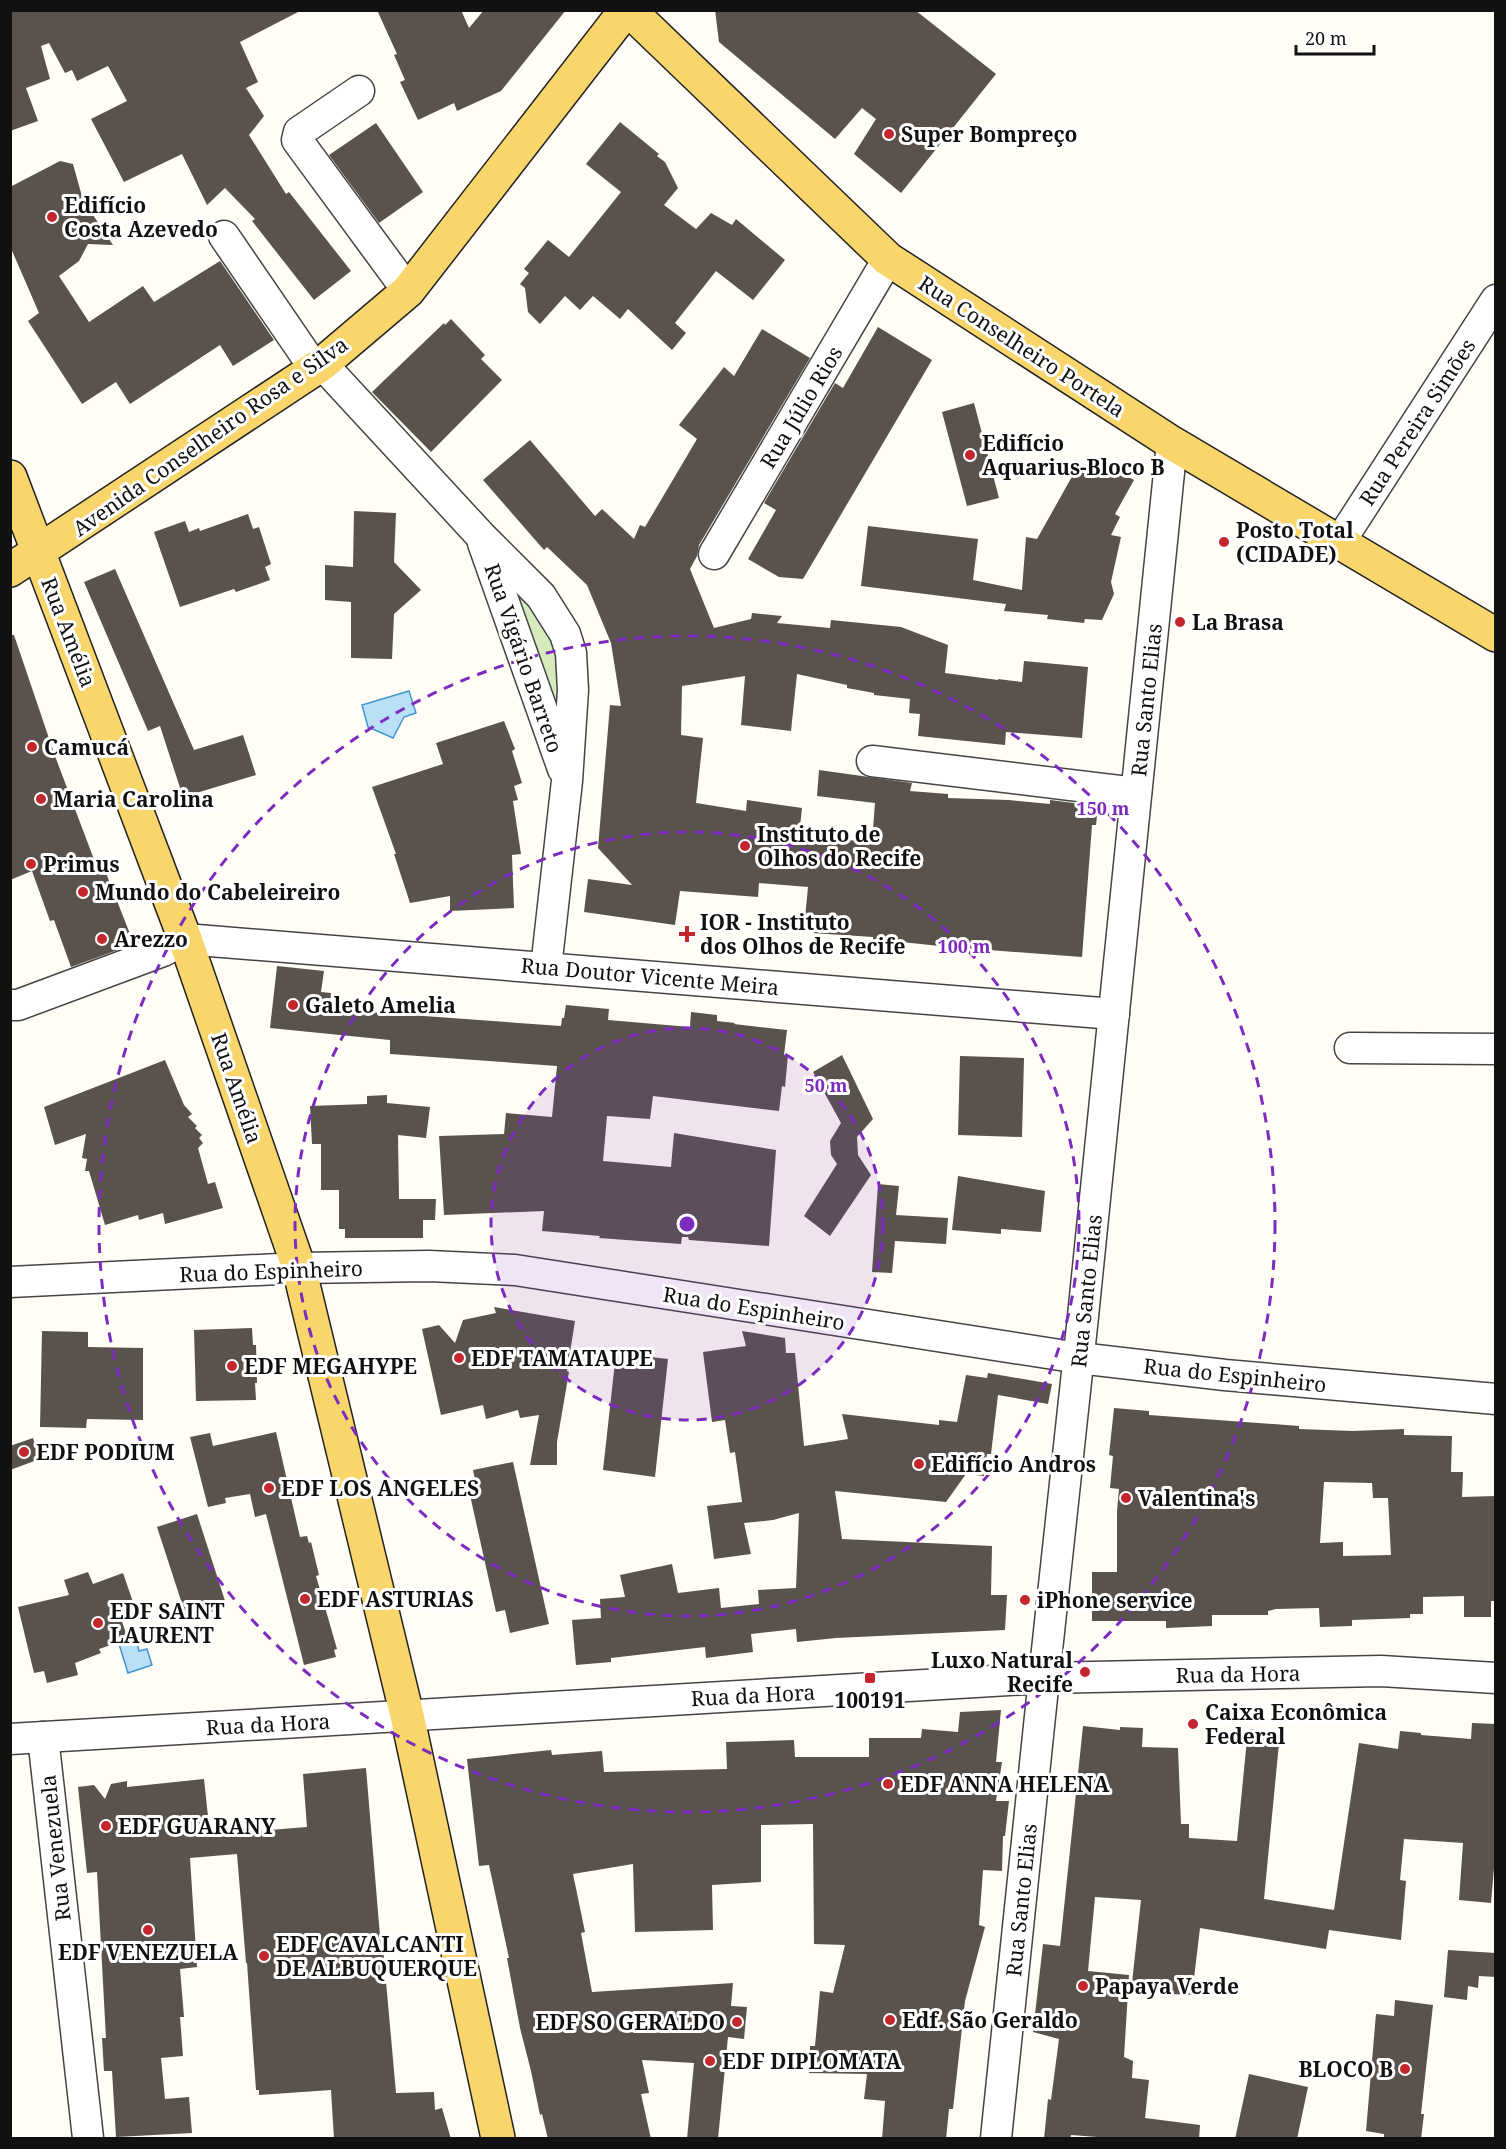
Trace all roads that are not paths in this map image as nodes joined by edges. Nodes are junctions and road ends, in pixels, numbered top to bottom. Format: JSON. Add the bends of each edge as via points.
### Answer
{"nodes":[{"id":1,"x":627,"y":10,"type":"edge"},
{"id":2,"x":359,"y":91,"type":"dead end"},
{"id":3,"x":224,"y":236,"type":"dead end"},
{"id":4,"x":888,"y":259,"type":"junction"},
{"id":5,"x":408,"y":291,"type":"junction"},
{"id":6,"x":1496,"y":300,"type":"edge"},
{"id":7,"x":319,"y":367,"type":"junction"},
{"id":8,"x":1173,"y":443,"type":"junction"},
{"id":9,"x":10,"y":477,"type":"edge"},
{"id":10,"x":480,"y":536,"type":"junction"},
{"id":11,"x":1339,"y":543,"type":"junction"},
{"id":12,"x":39,"y":553,"type":"junction"},
{"id":13,"x":714,"y":554,"type":"dead end"},
{"id":14,"x":10,"y":570,"type":"edge"},
{"id":15,"x":1496,"y":634,"type":"edge"},
{"id":16,"x":872,"y":761,"type":"dead end"},
{"id":17,"x":567,"y":781,"type":"junction"},
{"id":18,"x":1136,"y":793,"type":"junction"},
{"id":19,"x":185,"y":939,"type":"junction"},
{"id":20,"x":546,"y":968,"type":"junction"},
{"id":21,"x":10,"y":1005,"type":"edge"},
{"id":22,"x":1114,"y":1014,"type":"junction"},
{"id":23,"x":1350,"y":1048,"type":"dead end"},
{"id":24,"x":1496,"y":1049,"type":"edge"},
{"id":25,"x":299,"y":1268,"type":"junction"},
{"id":26,"x":10,"y":1282,"type":"edge"},
{"id":27,"x":1079,"y":1358,"type":"junction"},
{"id":28,"x":1496,"y":1399,"type":"edge"},
{"id":29,"x":1044,"y":1678,"type":"junction"},
{"id":30,"x":1496,"y":1678,"type":"edge"},
{"id":31,"x":407,"y":1715,"type":"junction"},
{"id":32,"x":43,"y":1737,"type":"junction"},
{"id":33,"x":10,"y":1739,"type":"edge"},
{"id":34,"x":88,"y":2139,"type":"edge"},
{"id":35,"x":498,"y":2139,"type":"edge"},
{"id":36,"x":996,"y":2139,"type":"edge"}],
"edges":[{"from":1,"to":4,"type":"main road","name":"Rua Conselheiro Portela"},
{"from":1,"to":5,"type":"main road","name":"Avenida Conselheiro Rosa e Silva"},
{"from":2,"to":5,"type":"street","via":[[299,132],[297,140]]},
{"from":3,"to":7,"type":"street","name":"Rua Vigário Barreto"},
{"from":4,"to":8,"type":"main road","name":"Rua Conselheiro Portela"},
{"from":4,"to":13,"type":"street","name":"Rua Júlio Rios"},
{"from":5,"to":7,"type":"main road","name":"Avenida Conselheiro Rosa e Silva"},
{"from":6,"to":11,"type":"street","name":"Rua Pereira Simões"},
{"from":7,"to":10,"type":"street","name":"Rua Vigário Barreto"},
{"from":7,"to":12,"type":"main road","name":"Avenida Conselheiro Rosa e Silva"},
{"from":8,"to":11,"type":"main road","name":"Rua Conselheiro Portela"},
{"from":8,"to":18,"type":"street","name":"Rua Santo Elias"},
{"from":9,"to":12,"type":"main road","name":"Rua Amélia"},
{"from":10,"to":17,"type":"street","name":"Rua Vigário Barreto"},
{"from":10,"to":17,"type":"street","name":"Rua Vigário Barreto","via":[[541,596],[565,634],[571,652],[573,690]]},
{"from":11,"to":15,"type":"main road","name":"Rua Conselheiro Portela"},
{"from":12,"to":14,"type":"main road","name":"Avenida Conselheiro Rosa e Silva"},
{"from":12,"to":19,"type":"main road","name":"Rua Amélia"},
{"from":16,"to":18,"type":"street"},
{"from":17,"to":20,"type":"street","name":"Rua Vigário Barreto"},
{"from":18,"to":22,"type":"street","name":"Rua Santo Elias"},
{"from":19,"to":20,"type":"street","name":"Rua Doutor Vicente Meira"},
{"from":19,"to":21,"type":"street","via":[[163,951]]},
{"from":19,"to":25,"type":"main road","name":"Rua Amélia"},
{"from":20,"to":22,"type":"street","name":"Rua Doutor Vicente Meira"},
{"from":22,"to":27,"type":"street","name":"Rua Santo Elias"},
{"from":23,"to":24,"type":"street"},
{"from":25,"to":26,"type":"street","name":"Rua do Espinheiro"},
{"from":25,"to":27,"type":"street","name":"Rua do Espinheiro","via":[[429,1266],[515,1270]]},
{"from":25,"to":31,"type":"main road","name":"Rua Amélia"},
{"from":27,"to":28,"type":"street","name":"Rua do Espinheiro","via":[[1225,1376]]},
{"from":27,"to":29,"type":"street","name":"Rua Santo Elias"},
{"from":29,"to":30,"type":"street","name":"Rua da Hora","via":[[1382,1671]]},
{"from":29,"to":31,"type":"street","name":"Rua da Hora"},
{"from":29,"to":36,"type":"street","name":"Rua Santo Elias"},
{"from":31,"to":32,"type":"street","name":"Rua da Hora"},
{"from":31,"to":35,"type":"main road","name":"Rua Amélia"},
{"from":32,"to":33,"type":"street","name":"Rua da Hora"},
{"from":32,"to":34,"type":"street","name":"Rua Venezuela"}]}
